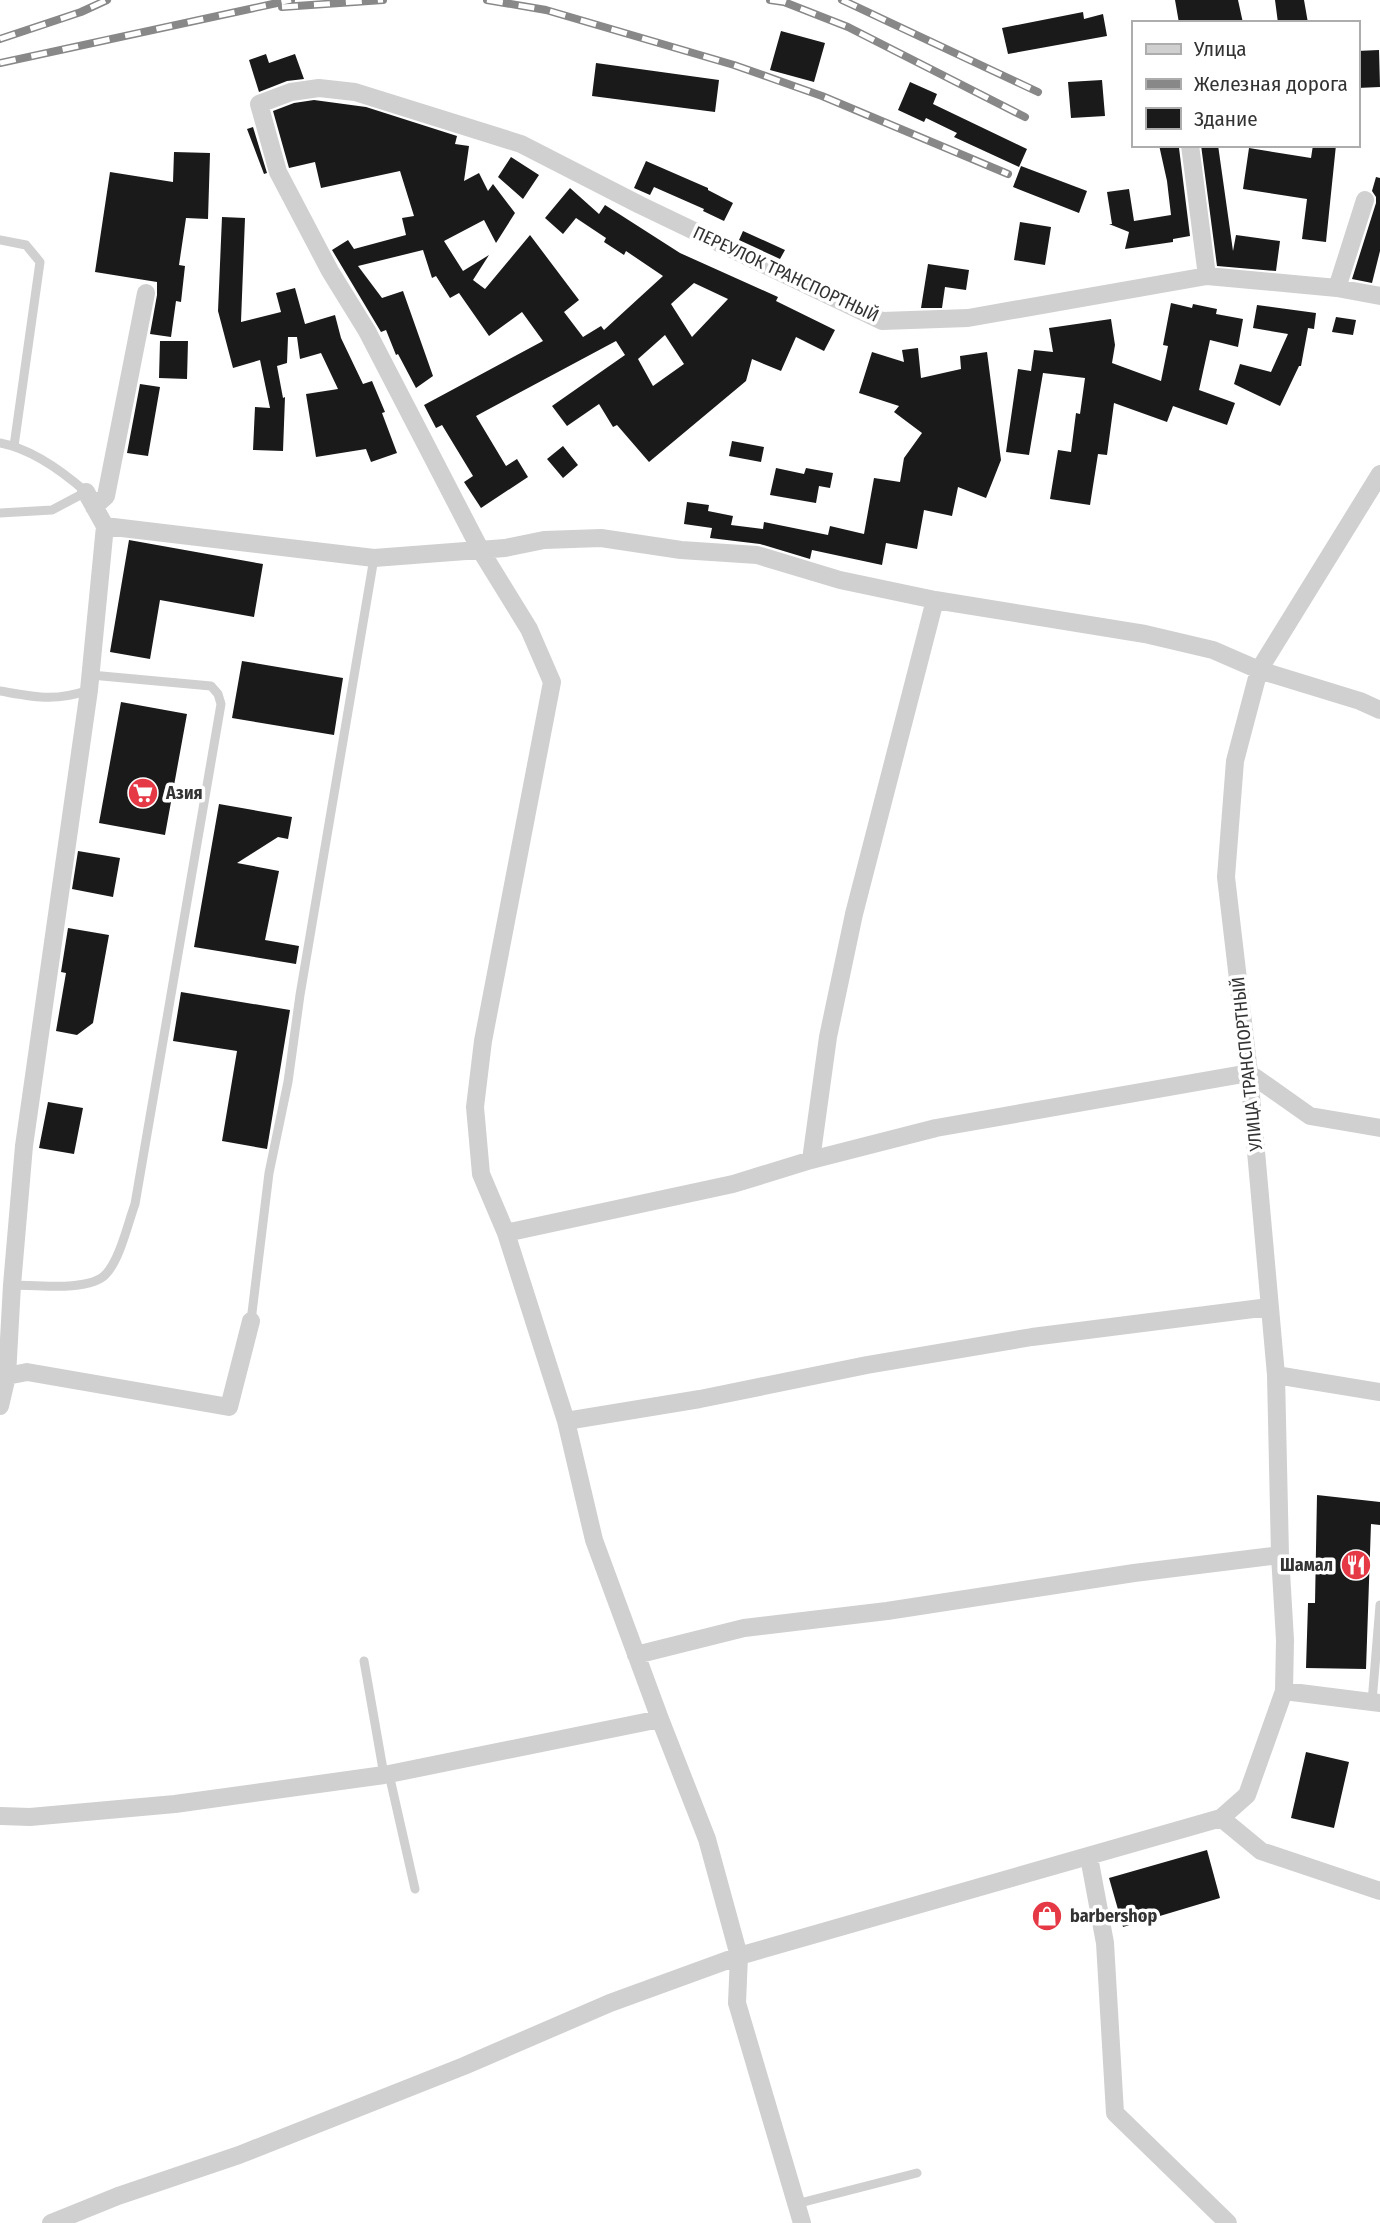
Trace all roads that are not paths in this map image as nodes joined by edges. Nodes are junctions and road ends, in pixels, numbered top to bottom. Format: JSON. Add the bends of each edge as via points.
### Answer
{"nodes":[{"id":1,"x":1190,"y":147,"type":"edge"},
{"id":2,"x":1365,"y":200,"type":"dead end"},
{"id":3,"x":0,"y":240,"type":"edge"},
{"id":4,"x":1207,"y":276,"type":"junction"},
{"id":5,"x":1337,"y":288,"type":"junction"},
{"id":6,"x":146,"y":293,"type":"dead end"},
{"id":7,"x":1380,"y":296,"type":"edge"},
{"id":8,"x":0,"y":443,"type":"edge"},
{"id":9,"x":14,"y":446,"type":"junction"},
{"id":10,"x":1380,"y":474,"type":"edge"},
{"id":11,"x":90,"y":500,"type":"junction"},
{"id":12,"x":0,"y":513,"type":"edge"},
{"id":13,"x":105,"y":526,"type":"junction"},
{"id":14,"x":481,"y":551,"type":"junction"},
{"id":15,"x":374,"y":558,"type":"junction"},
{"id":16,"x":935,"y":600,"type":"junction"},
{"id":17,"x":1259,"y":670,"type":"junction"},
{"id":18,"x":90,"y":683,"type":"junction"},
{"id":19,"x":0,"y":691,"type":"edge"},
{"id":20,"x":1380,"y":710,"type":"edge"},
{"id":21,"x":1249,"y":1073,"type":"junction"},
{"id":22,"x":1380,"y":1128,"type":"edge"},
{"id":23,"x":811,"y":1160,"type":"junction"},
{"id":24,"x":506,"y":1233,"type":"junction"},
{"id":25,"x":12,"y":1286,"type":"junction"},
{"id":26,"x":1269,"y":1307,"type":"junction"},
{"id":27,"x":251,"y":1321,"type":"joint"},
{"id":28,"x":1276,"y":1375,"type":"junction"},
{"id":29,"x":7,"y":1376,"type":"junction"},
{"id":30,"x":1380,"y":1392,"type":"edge"},
{"id":31,"x":0,"y":1406,"type":"edge"},
{"id":32,"x":566,"y":1421,"type":"junction"},
{"id":33,"x":1280,"y":1555,"type":"junction"},
{"id":34,"x":1380,"y":1605,"type":"edge"},
{"id":35,"x":636,"y":1655,"type":"junction"},
{"id":36,"x":364,"y":1661,"type":"dead end"},
{"id":37,"x":1284,"y":1691,"type":"junction"},
{"id":38,"x":1376,"y":1703,"type":"edge"},
{"id":39,"x":660,"y":1719,"type":"junction"},
{"id":40,"x":386,"y":1775,"type":"junction"},
{"id":41,"x":0,"y":1816,"type":"edge"},
{"id":42,"x":1222,"y":1818,"type":"junction"},
{"id":43,"x":1089,"y":1857,"type":"junction"},
{"id":44,"x":415,"y":1889,"type":"dead end"},
{"id":45,"x":1380,"y":1891,"type":"edge"},
{"id":46,"x":739,"y":1956,"type":"junction"},
{"id":47,"x":917,"y":2173,"type":"dead end"},
{"id":48,"x":796,"y":2204,"type":"junction"},
{"id":49,"x":51,"y":2223,"type":"edge"},
{"id":50,"x":802,"y":2223,"type":"edge"},
{"id":51,"x":1228,"y":2223,"type":"edge"}],
"edges":[{"from":1,"to":4,"type":"street"},
{"from":2,"to":5,"type":"street"},
{"from":3,"to":9,"type":"lane","via":[[26,245],[40,262]]},
{"from":4,"to":5,"type":"street","name":"ПЕРЕУЛОК ТРАНСПОРТНЫЙ"},
{"from":4,"to":14,"type":"street","name":"ПЕРЕУЛОК ТРАНСПОРТНЫЙ","via":[[968,318],[882,321],[521,144],[355,92],[319,88],[258,104],[278,172]]},
{"from":5,"to":7,"type":"street","name":"ПЕРЕУЛОК ТРАНСПОРТНЫЙ"},
{"from":6,"to":11,"type":"street","via":[[106,496]]},
{"from":8,"to":9,"type":"lane"},
{"from":9,"to":11,"type":"lane","via":[[64,472]]},
{"from":10,"to":17,"type":"street","name":"УЛИЦА ТРАНСПОРТНЫЙ"},
{"from":11,"to":12,"type":"lane","via":[[52,510]]},
{"from":11,"to":13,"type":"street"},
{"from":13,"to":15,"type":"street"},
{"from":13,"to":18,"type":"street"},
{"from":14,"to":15,"type":"street"},
{"from":14,"to":16,"type":"street","via":[[544,540],[601,538],[757,555],[840,580]]},
{"from":14,"to":24,"type":"street","via":[[529,629],[552,682],[475,1107],[481,1174]]},
{"from":15,"to":27,"type":"lane","via":[[270,1173]]},
{"from":16,"to":17,"type":"street","via":[[1145,634],[1213,650]]},
{"from":16,"to":23,"type":"street","via":[[853,914],[828,1037]]},
{"from":17,"to":20,"type":"street"},
{"from":17,"to":21,"type":"street","name":"УЛИЦА ТРАНСПОРТНЫЙ","via":[[1235,761],[1226,877]]},
{"from":18,"to":19,"type":"lane","via":[[67,698]]},
{"from":18,"to":25,"type":"street","via":[[24,1146]]},
{"from":18,"to":25,"type":"lane","via":[[211,686],[221,705],[138,1190],[116,1257],[106,1275],[87,1285]]},
{"from":21,"to":22,"type":"street","via":[[1310,1116]]},
{"from":21,"to":23,"type":"street","via":[[936,1128]]},
{"from":21,"to":26,"type":"street","name":"УЛИЦА ТРАНСПОРТНЫЙ"},
{"from":23,"to":24,"type":"street","via":[[733,1184]]},
{"from":24,"to":32,"type":"street"},
{"from":25,"to":29,"type":"street"},
{"from":26,"to":28,"type":"street","name":"УЛИЦА ТРАНСПОРТНЫЙ"},
{"from":26,"to":32,"type":"street","via":[[1032,1337]]},
{"from":27,"to":29,"type":"street","via":[[229,1407],[27,1372]]},
{"from":28,"to":30,"type":"street"},
{"from":28,"to":33,"type":"street","name":"УЛИЦА ТРАНСПОРТНЫЙ"},
{"from":29,"to":31,"type":"street"},
{"from":32,"to":35,"type":"street","via":[[594,1540]]},
{"from":33,"to":35,"type":"street","via":[[744,1629]]},
{"from":33,"to":37,"type":"street","name":"УЛИЦА ТРАНСПОРТНЫЙ"},
{"from":34,"to":38,"type":"lane"},
{"from":35,"to":39,"type":"street"},
{"from":36,"to":40,"type":"lane"},
{"from":37,"to":38,"type":"street"},
{"from":37,"to":42,"type":"street","name":"УЛИЦА ТРАНСПОРТНЫЙ","via":[[1247,1795]]},
{"from":39,"to":40,"type":"street"},
{"from":39,"to":46,"type":"street","via":[[707,1839]]},
{"from":40,"to":41,"type":"street","via":[[175,1804]]},
{"from":40,"to":44,"type":"lane"},
{"from":42,"to":43,"type":"street"},
{"from":42,"to":45,"type":"street","via":[[1261,1851]]},
{"from":43,"to":46,"type":"street"},
{"from":43,"to":51,"type":"street","via":[[1105,1943],[1115,2113]]},
{"from":46,"to":48,"type":"street","via":[[737,2003]]},
{"from":46,"to":49,"type":"street","via":[[610,2003],[239,2155]]},
{"from":47,"to":48,"type":"lane"},
{"from":48,"to":50,"type":"street"}]}
